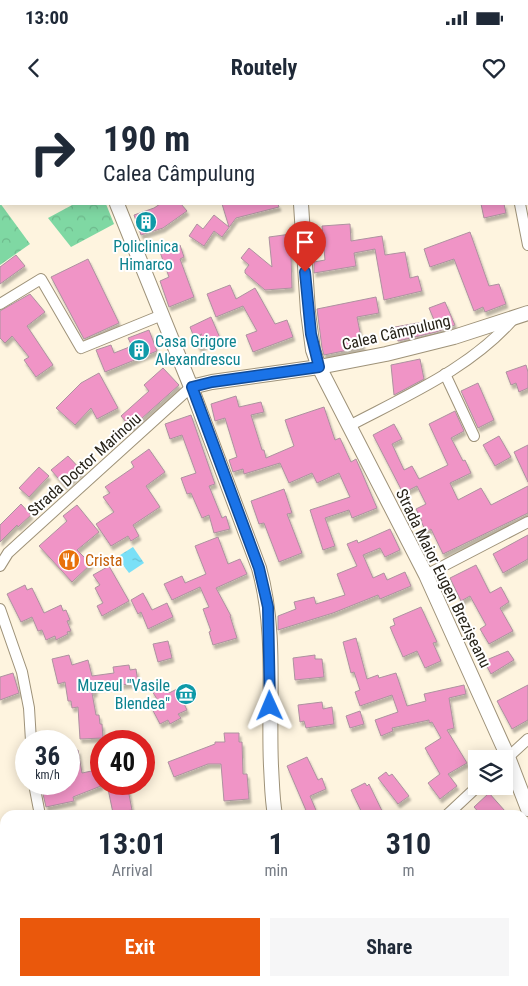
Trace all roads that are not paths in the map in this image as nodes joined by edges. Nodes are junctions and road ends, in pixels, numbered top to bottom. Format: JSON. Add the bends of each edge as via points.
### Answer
{"nodes":[{"id":1,"x":117,"y":205,"type":"edge"},
{"id":2,"x":301,"y":205,"type":"edge"},
{"id":3,"x":520,"y":205,"type":"edge"},
{"id":4,"x":528,"y":245,"type":"edge"},
{"id":5,"x":0,"y":304,"type":"edge"},
{"id":6,"x":522,"y":314,"type":"edge"},
{"id":7,"x":162,"y":316,"type":"junction"},
{"id":8,"x":319,"y":367,"type":"junction"},
{"id":9,"x":445,"y":374,"type":"junction"},
{"id":10,"x":192,"y":387,"type":"junction"},
{"id":11,"x":350,"y":426,"type":"junction"},
{"id":12,"x":474,"y":436,"type":"dead end"},
{"id":13,"x":528,"y":522,"type":"edge"},
{"id":14,"x":0,"y":566,"type":"edge"},
{"id":15,"x":426,"y":575,"type":"junction"},
{"id":16,"x":0,"y":609,"type":"edge"},
{"id":17,"x":30,"y":730,"type":"edge"},
{"id":18,"x":528,"y":739,"type":"edge"},
{"id":19,"x":502,"y":750,"type":"edge"},
{"id":20,"x":513,"y":753,"type":"edge"},
{"id":21,"x":513,"y":775,"type":"edge"},
{"id":22,"x":36,"y":795,"type":"edge"},
{"id":23,"x":468,"y":795,"type":"edge"},
{"id":24,"x":528,"y":809,"type":"edge"},
{"id":25,"x":39,"y":810,"type":"edge"},
{"id":26,"x":275,"y":810,"type":"edge"},
{"id":27,"x":452,"y":810,"type":"edge"}],
"edges":[{"from":1,"to":7,"type":"street"},
{"from":2,"to":8,"type":"street","name":"Strada Maior Eugen Brezișeanu","via":[[309,319]]},
{"from":3,"to":4,"type":"street"},
{"from":5,"to":7,"type":"street","via":[[41,279],[81,348]]},
{"from":6,"to":8,"type":"street","name":"Calea Câmpulung","via":[[436,341]]},
{"from":6,"to":9,"type":"street","name":"Calea Câmpulung","via":[[486,346]]},
{"from":7,"to":10,"type":"street"},
{"from":8,"to":10,"type":"street","name":"Calea Câmpulung"},
{"from":8,"to":11,"type":"street","name":"Strada Maior Eugen Brezișeanu"},
{"from":9,"to":11,"type":"street","name":"Calea Câmpulung"},
{"from":9,"to":12,"type":"street"},
{"from":10,"to":14,"type":"street","name":"Strada Doctor Marinoiu","via":[[8,553]]},
{"from":10,"to":26,"type":"street","via":[[265,589]]},
{"from":11,"to":15,"type":"street","name":"Strada Maior Eugen Brezișeanu"},
{"from":13,"to":15,"type":"street"},
{"from":15,"to":19,"type":"street","name":"Strada Maior Eugen Brezișeanu"},
{"from":16,"to":17,"type":"street","via":[[22,672]]},
{"from":18,"to":20,"type":"street"},
{"from":21,"to":24,"type":"street","name":"Strada Maior Eugen Brezișeanu"},
{"from":22,"to":25,"type":"street"},
{"from":23,"to":27,"type":"street"}]}
